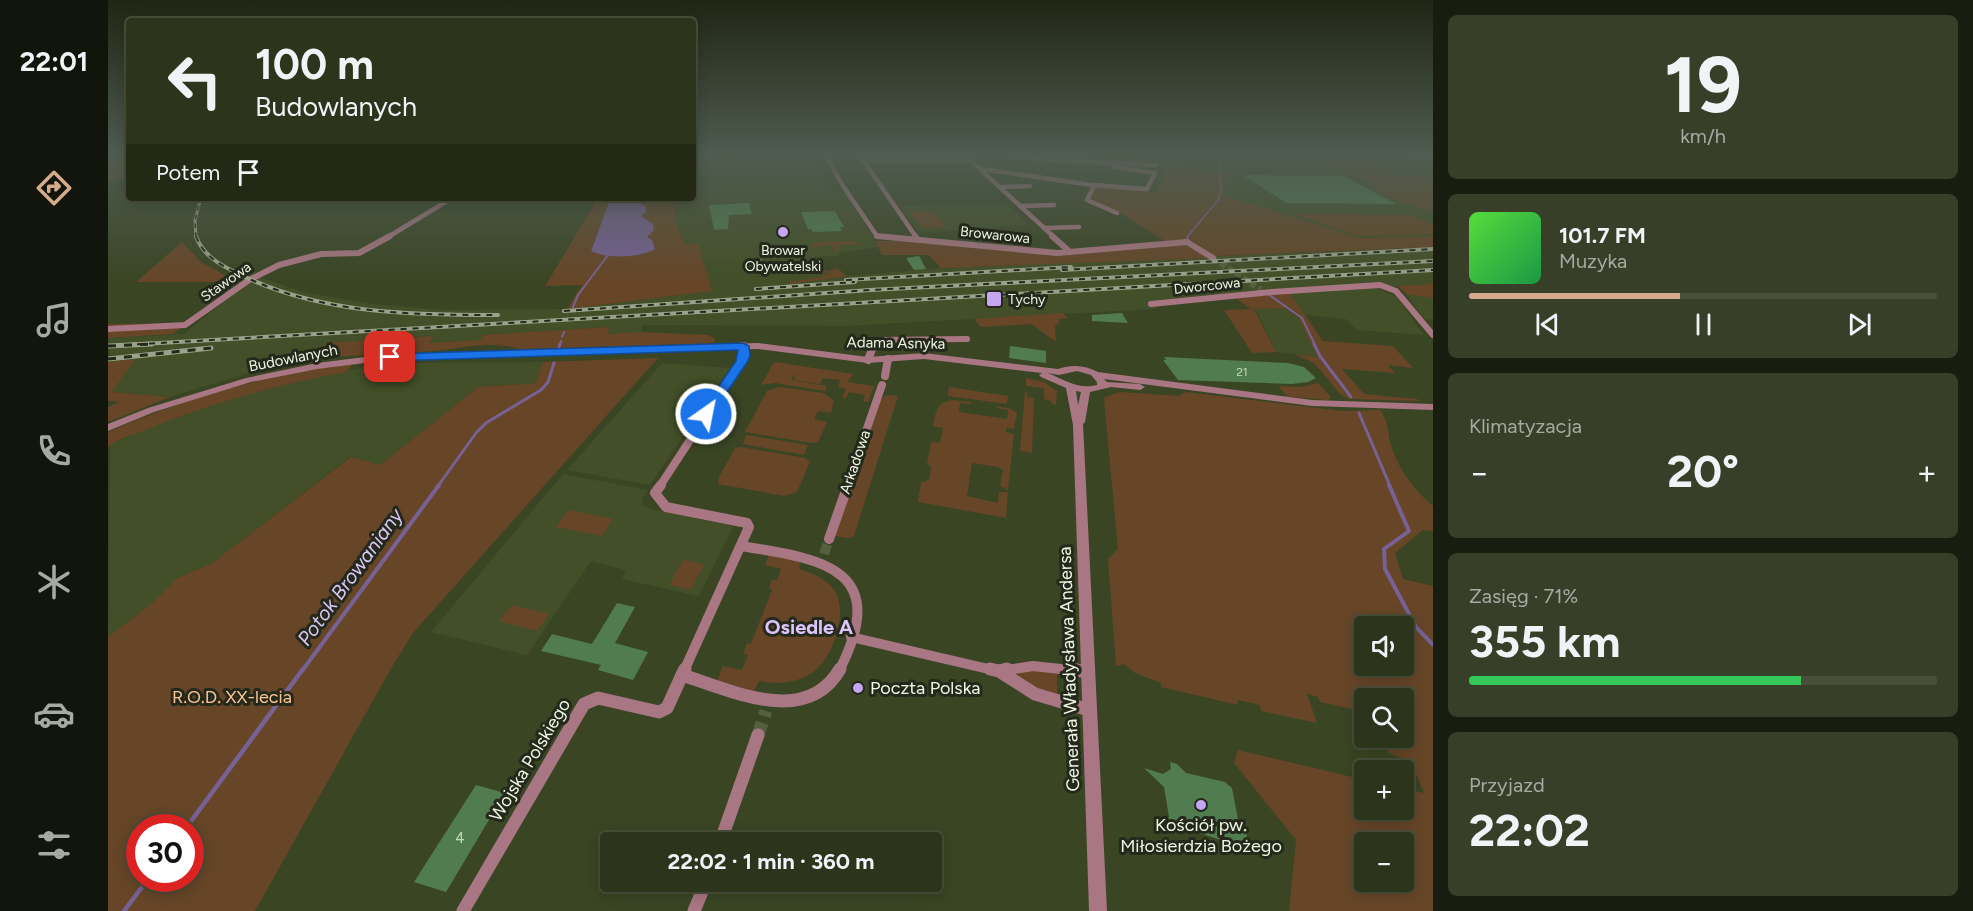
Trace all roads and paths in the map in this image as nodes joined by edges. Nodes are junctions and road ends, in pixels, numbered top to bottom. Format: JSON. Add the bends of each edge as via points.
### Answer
{"nodes":[{"id":1,"x":851,"y":197,"type":"edge"},
{"id":2,"x":888,"y":197,"type":"edge"},
{"id":3,"x":1011,"y":197,"type":"edge"},
{"id":4,"x":1089,"y":197,"type":"edge"},
{"id":5,"x":447,"y":201,"type":"edge"},
{"id":6,"x":1054,"y":205,"type":"dead end"},
{"id":7,"x":1021,"y":206,"type":"junction"},
{"id":8,"x":1118,"y":213,"type":"dead end"},
{"id":9,"x":1079,"y":227,"type":"dead end"},
{"id":10,"x":1044,"y":228,"type":"junction"},
{"id":11,"x":917,"y":239,"type":"junction"},
{"id":12,"x":1070,"y":252,"type":"junction"},
{"id":13,"x":1213,"y":258,"type":"tunnel mouth"},
{"id":14,"x":1150,"y":304,"type":"dead end"},
{"id":15,"x":108,"y":329,"type":"edge"},
{"id":16,"x":1433,"y":335,"type":"edge"},
{"id":17,"x":968,"y":339,"type":"dead end"},
{"id":18,"x":743,"y":346,"type":"junction"},
{"id":19,"x":888,"y":359,"type":"junction"},
{"id":20,"x":868,"y":360,"type":"junction"},
{"id":21,"x":1061,"y":373,"type":"junction"},
{"id":22,"x":1097,"y":375,"type":"junction"},
{"id":23,"x":1101,"y":386,"type":"junction"},
{"id":24,"x":1070,"y":387,"type":"junction"},
{"id":25,"x":1086,"y":390,"type":"junction"},
{"id":26,"x":1221,"y":392,"type":"junction"},
{"id":27,"x":1433,"y":407,"type":"edge"},
{"id":28,"x":1077,"y":425,"type":"junction"},
{"id":29,"x":108,"y":428,"type":"edge"},
{"id":30,"x":829,"y":539,"type":"tunnel mouth"},
{"id":31,"x":741,"y":546,"type":"junction"},
{"id":32,"x":851,"y":637,"type":"junction"},
{"id":33,"x":999,"y":671,"type":"junction"},
{"id":34,"x":1087,"y":672,"type":"junction"},
{"id":35,"x":682,"y":675,"type":"junction"},
{"id":36,"x":1089,"y":710,"type":"junction"},
{"id":37,"x":758,"y":735,"type":"tunnel mouth"},
{"id":38,"x":724,"y":832,"type":"edge"},
{"id":39,"x":702,"y":892,"type":"edge"},
{"id":40,"x":463,"y":911,"type":"edge"},
{"id":41,"x":694,"y":911,"type":"edge"},
{"id":42,"x":1098,"y":911,"type":"edge"}],
"edges":[{"from":1,"to":11,"type":"street","name":"Browarowa","via":[[874,234]]},
{"from":2,"to":11,"type":"street"},
{"from":3,"to":7,"type":"street","name":"Browarowa"},
{"from":4,"to":8,"type":"street","via":[[1087,201]]},
{"from":5,"to":15,"type":"street","name":"Stawowa","via":[[363,252],[315,255],[268,268],[240,284],[192,322],[173,327]]},
{"from":6,"to":7,"type":"street"},
{"from":7,"to":10,"type":"street","name":"Browarowa"},
{"from":9,"to":10,"type":"street","name":"Browarowa"},
{"from":10,"to":12,"type":"street","name":"Browarowa"},
{"from":11,"to":12,"type":"street","name":"Browarowa"},
{"from":12,"to":13,"type":"street","name":"Browarowa","via":[[1187,242]]},
{"from":14,"to":16,"type":"street","name":"Dworcowa","via":[[1264,291],[1375,285],[1400,295]]},
{"from":17,"to":20,"type":"street","via":[[883,340],[874,343]]},
{"from":18,"to":20,"type":"street","name":"Adama Asnyka"},
{"from":18,"to":29,"type":"street","name":"Budowlanych","via":[[351,361],[249,380],[162,406]]},
{"from":18,"to":31,"type":"street","via":[[745,356],[655,493],[666,507],[747,523]]},
{"from":19,"to":20,"type":"street","name":"Adama Asnyka"},
{"from":19,"to":21,"type":"street","name":"Adama Asnyka","via":[[924,356]]},
{"from":19,"to":30,"type":"street","name":"Arkadowa"},
{"from":21,"to":22,"type":"street","name":"Adama Asnyka","via":[[1082,369]]},
{"from":21,"to":24,"type":"street"},
{"from":22,"to":23,"type":"street"},
{"from":22,"to":26,"type":"street"},
{"from":23,"to":25,"type":"street"},
{"from":23,"to":26,"type":"street"},
{"from":24,"to":25,"type":"street"},
{"from":24,"to":28,"type":"street","name":"Generała Władysława Andersa"},
{"from":25,"to":28,"type":"street","name":"Generała Władysława Andersa"},
{"from":26,"to":27,"type":"street","via":[[1312,403]]},
{"from":28,"to":34,"type":"street","name":"Generała Władysława Andersa"},
{"from":31,"to":32,"type":"street","via":[[823,557],[849,580],[855,593],[858,614]]},
{"from":31,"to":35,"type":"street"},
{"from":32,"to":33,"type":"street"},
{"from":32,"to":35,"type":"street","via":[[844,661],[831,683],[802,699],[768,705]]},
{"from":33,"to":34,"type":"street","via":[[1041,665]]},
{"from":33,"to":36,"type":"street","via":[[1035,694]]},
{"from":34,"to":36,"type":"street","name":"Generała Władysława Andersa"},
{"from":35,"to":40,"type":"street","name":"Wojska Polskiego","via":[[667,708],[657,713],[598,698],[584,704]]},
{"from":36,"to":42,"type":"street","name":"Generała Władysława Andersa"},
{"from":37,"to":38,"type":"street"},
{"from":39,"to":41,"type":"street"}]}
